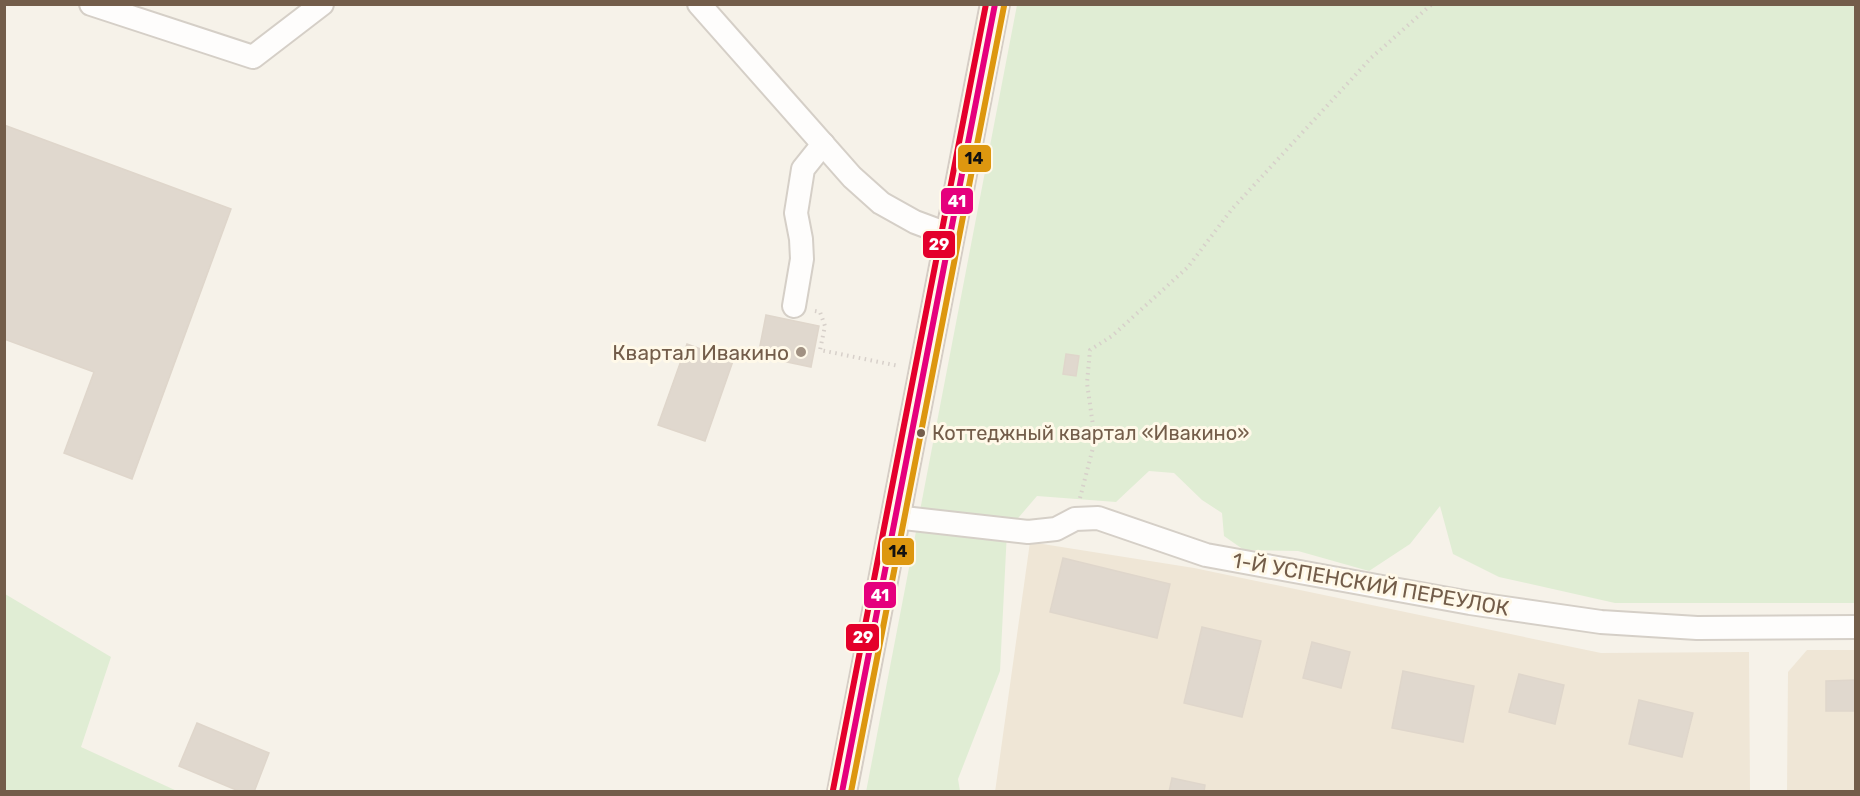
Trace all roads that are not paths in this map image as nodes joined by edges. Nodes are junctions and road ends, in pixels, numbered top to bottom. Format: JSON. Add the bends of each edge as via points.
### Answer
{"nodes":[{"id":1,"x":91,"y":4,"type":"edge"},
{"id":2,"x":322,"y":4,"type":"edge"},
{"id":3,"x":699,"y":4,"type":"edge"},
{"id":4,"x":995,"y":4,"type":"edge"},
{"id":5,"x":823,"y":144,"type":"junction"},
{"id":6,"x":950,"y":235,"type":"junction"},
{"id":7,"x":794,"y":306,"type":"road end"},
{"id":8,"x":895,"y":517,"type":"junction"},
{"id":9,"x":1856,"y":627,"type":"edge"},
{"id":10,"x":842,"y":792,"type":"edge"}],
"edges":[{"from":1,"to":2,"type":"street","via":[[253,57]]},
{"from":3,"to":5,"type":"street"},
{"from":4,"to":6,"type":"main road"},
{"from":5,"to":6,"type":"street","via":[[881,203]]},
{"from":5,"to":7,"type":"street","via":[[803,169],[796,213],[802,259]]},
{"from":6,"to":8,"type":"main road"},
{"from":8,"to":9,"type":"street","name":"1-Й УСПЕНСКИЙ ПЕРЕУЛОК","via":[[1028,532],[1056,529],[1075,519],[1098,518],[1206,555],[1590,621],[1697,628]]},
{"from":8,"to":10,"type":"main road"}]}
